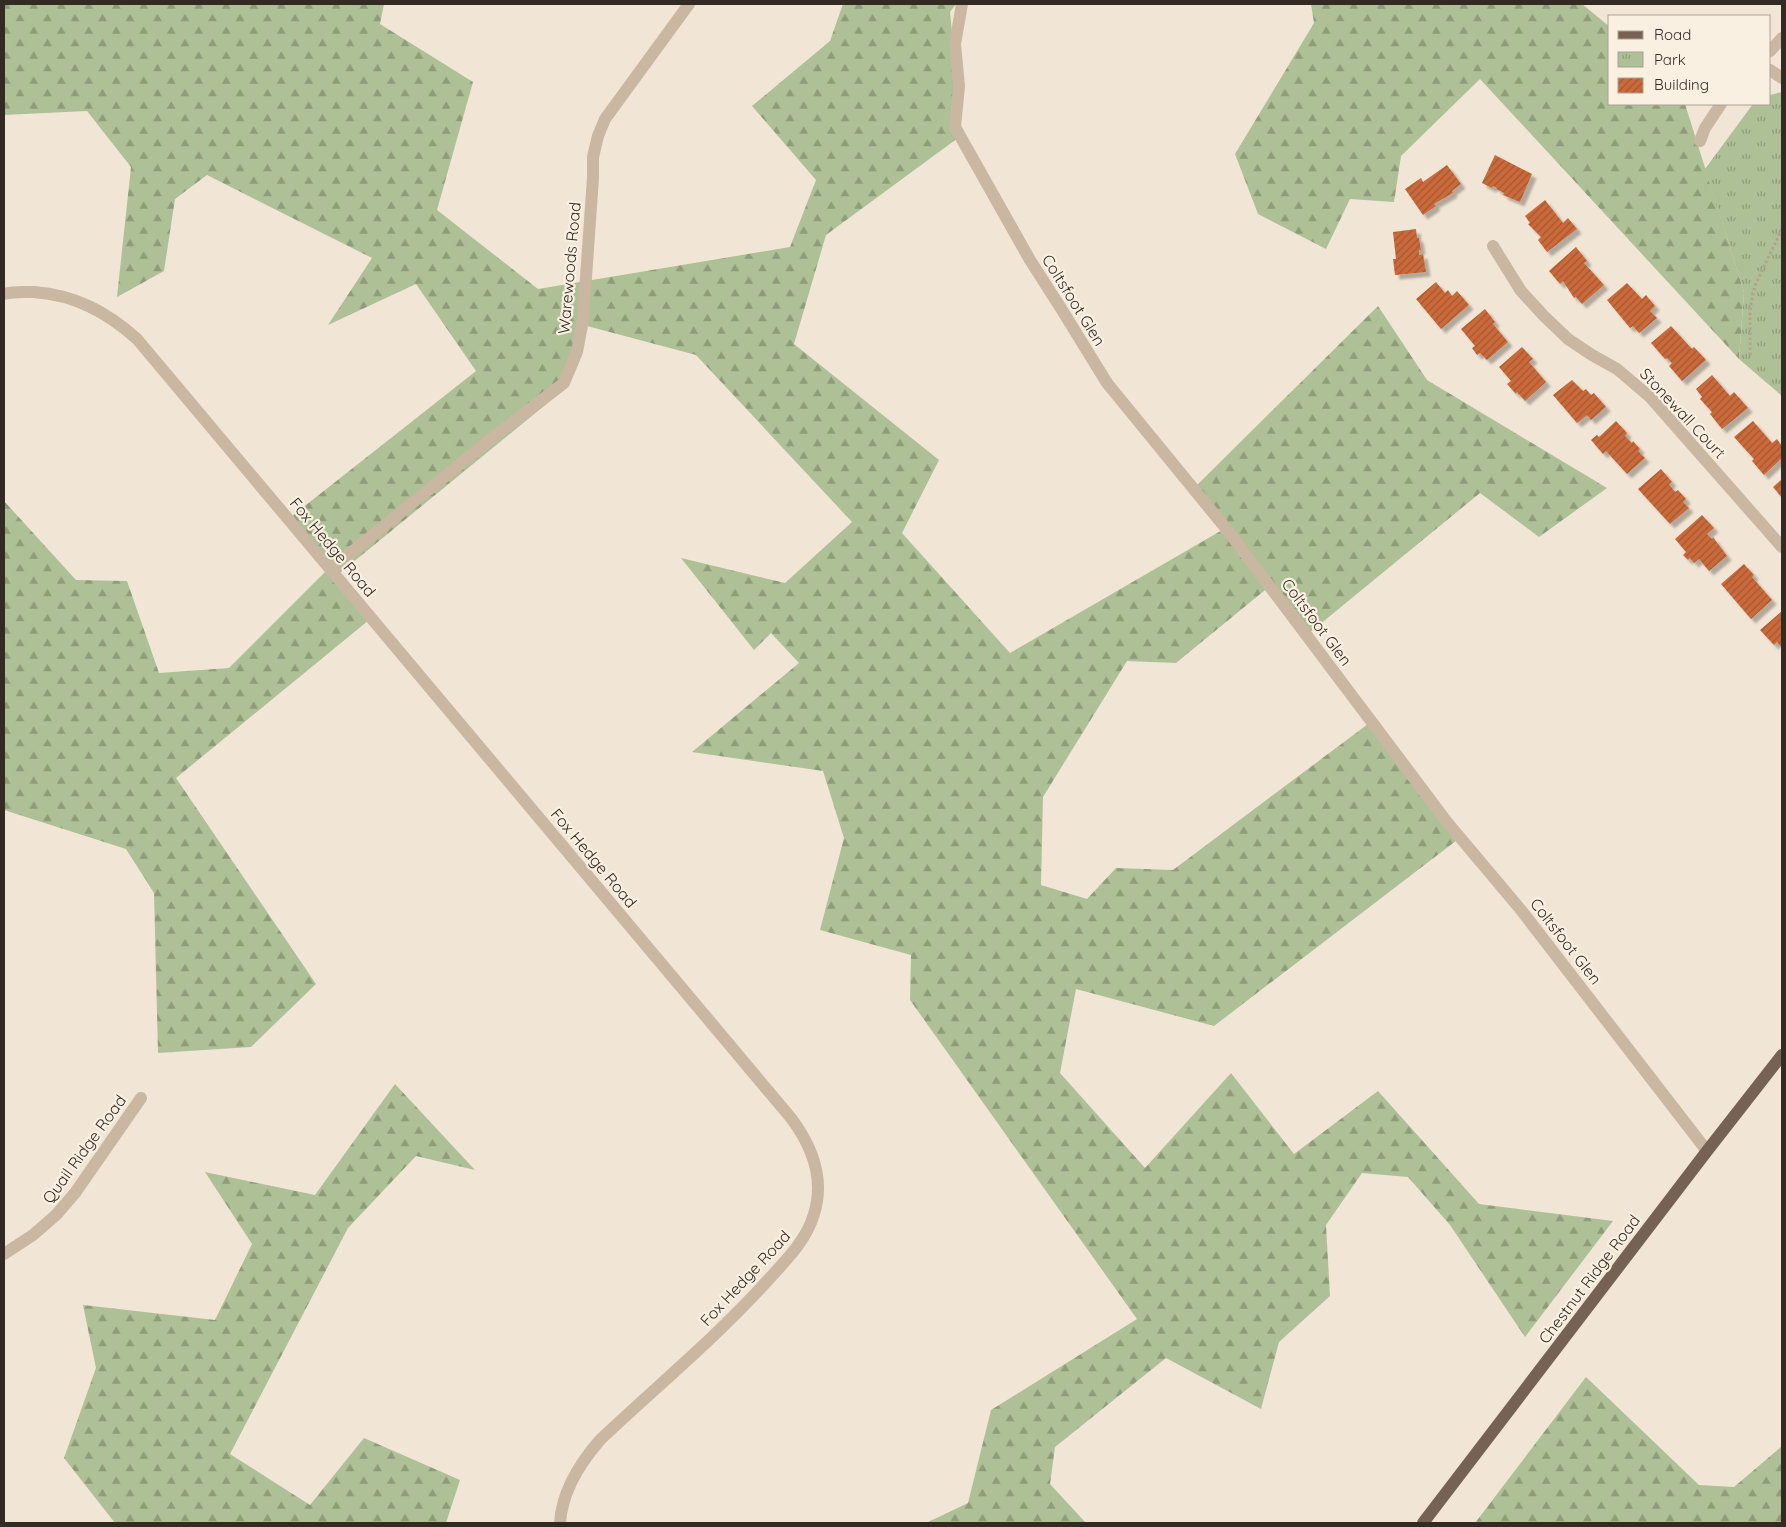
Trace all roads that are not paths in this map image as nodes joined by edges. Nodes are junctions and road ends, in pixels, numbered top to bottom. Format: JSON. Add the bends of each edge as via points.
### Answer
{"nodes":[{"id":1,"x":689,"y":4,"type":"edge"},
{"id":2,"x":962,"y":4,"type":"edge"},
{"id":3,"x":1782,"y":38,"type":"edge"},
{"id":4,"x":1771,"y":50,"type":"edge"},
{"id":5,"x":1771,"y":71,"type":"edge"},
{"id":6,"x":1782,"y":78,"type":"edge"},
{"id":7,"x":1720,"y":105,"type":"edge"},
{"id":8,"x":1700,"y":141,"type":"dead end"},
{"id":9,"x":1493,"y":246,"type":"dead end"},
{"id":10,"x":4,"y":294,"type":"edge"},
{"id":11,"x":1782,"y":547,"type":"edge"},
{"id":12,"x":331,"y":569,"type":"junction"},
{"id":13,"x":1782,"y":1055,"type":"edge"},
{"id":14,"x":141,"y":1098,"type":"dead end"},
{"id":15,"x":1707,"y":1151,"type":"junction"},
{"id":16,"x":4,"y":1254,"type":"edge"},
{"id":17,"x":560,"y":1523,"type":"edge"},
{"id":18,"x":1423,"y":1523,"type":"edge"}],
"edges":[{"from":1,"to":12,"type":"street","name":"Warewoods Road","via":[[612,109],[598,136],[593,157],[583,320],[577,352],[564,383]]},
{"from":2,"to":15,"type":"street","name":"Coltsfoot Glen","via":[[955,44],[959,86],[955,127],[1030,260],[1107,383],[1228,532],[1447,822],[1521,910]]},
{"from":3,"to":4,"type":"street"},
{"from":5,"to":6,"type":"street"},
{"from":7,"to":8,"type":"street"},
{"from":9,"to":11,"type":"street","name":"Stonewall Court","via":[[1522,291],[1544,316],[1568,339],[1617,369],[1650,396]]},
{"from":10,"to":12,"type":"street","name":"Fox Hedge Road","via":[[26,292],[66,297],[99,310],[119,323],[137,339]]},
{"from":12,"to":17,"type":"street","name":"Fox Hedge Road","via":[[791,1118],[809,1146],[817,1173],[818,1194],[814,1213],[798,1248],[751,1299],[586,1456],[573,1477]]},
{"from":13,"to":15,"type":"main road","name":"Chestnut Ridge Road"},
{"from":14,"to":16,"type":"street","name":"Quail Ridge Road","via":[[56,1216]]},
{"from":15,"to":18,"type":"main road","name":"Chestnut Ridge Road"}]}
